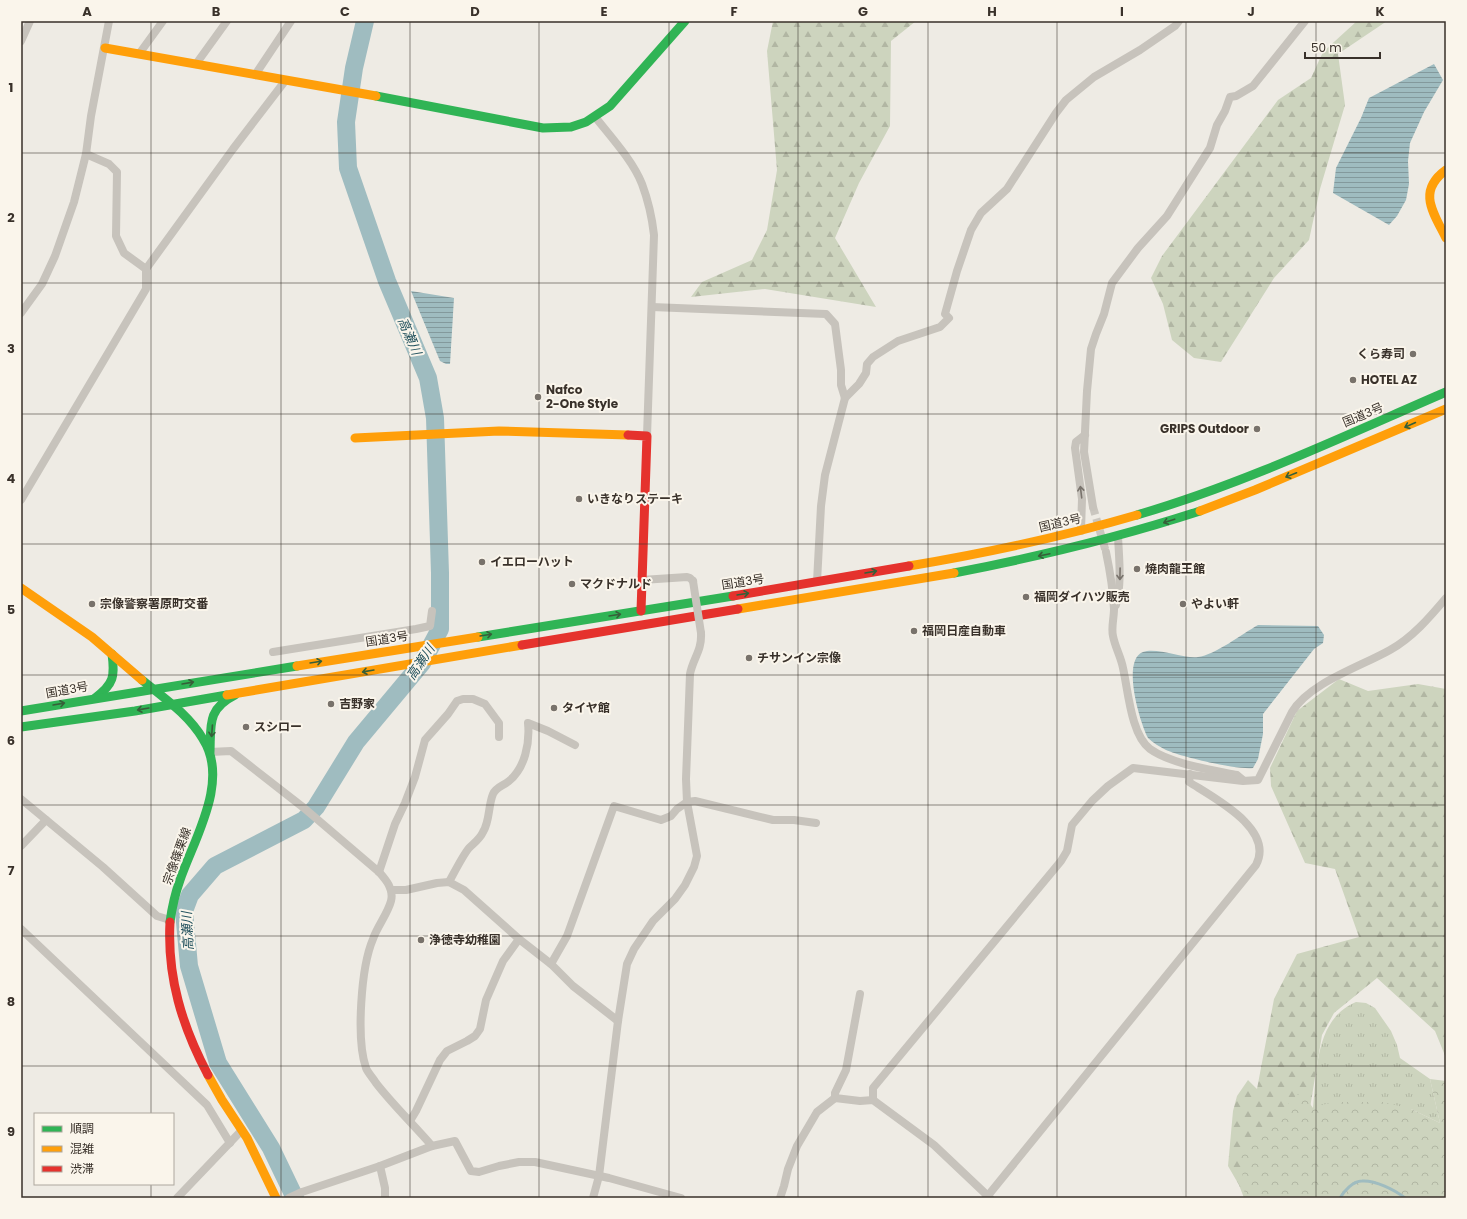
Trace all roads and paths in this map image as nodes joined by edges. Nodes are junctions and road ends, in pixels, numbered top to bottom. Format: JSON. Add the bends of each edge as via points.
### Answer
{"nodes":[{"id":1,"x":30,"y":21,"type":"edge"},
{"id":2,"x":109,"y":21,"type":"edge"},
{"id":3,"x":163,"y":21,"type":"edge"},
{"id":4,"x":227,"y":21,"type":"edge"},
{"id":5,"x":291,"y":21,"type":"edge"},
{"id":6,"x":685,"y":21,"type":"edge"},
{"id":7,"x":1179,"y":21,"type":"edge"},
{"id":8,"x":1305,"y":21,"type":"edge"},
{"id":9,"x":21,"y":41,"type":"edge"},
{"id":10,"x":105,"y":48,"type":"junction"},
{"id":11,"x":139,"y":54,"type":"junction"},
{"id":12,"x":196,"y":64,"type":"junction"},
{"id":13,"x":255,"y":75,"type":"junction"},
{"id":14,"x":285,"y":81,"type":"junction"},
{"id":15,"x":596,"y":118,"type":"junction"},
{"id":16,"x":86,"y":154,"type":"junction"},
{"id":17,"x":1446,"y":170,"type":"edge"},
{"id":18,"x":1446,"y":238,"type":"edge"},
{"id":19,"x":146,"y":269,"type":"junction"},
{"id":20,"x":652,"y":307,"type":"junction"},
{"id":21,"x":21,"y":313,"type":"edge"},
{"id":22,"x":1446,"y":392,"type":"edge"},
{"id":23,"x":845,"y":398,"type":"junction"},
{"id":24,"x":1446,"y":408,"type":"edge"},
{"id":25,"x":1085,"y":435,"type":"junction"},
{"id":26,"x":647,"y":436,"type":"junction"},
{"id":27,"x":355,"y":438,"type":"dead end"},
{"id":28,"x":21,"y":500,"type":"edge"},
{"id":29,"x":1093,"y":507,"type":"tunnel mouth"},
{"id":30,"x":1081,"y":531,"type":"junction"},
{"id":31,"x":1118,"y":536,"type":"junction"},
{"id":32,"x":1106,"y":552,"type":"tunnel mouth"},
{"id":33,"x":642,"y":580,"type":"junction"},
{"id":34,"x":817,"y":582,"type":"junction"},
{"id":35,"x":21,"y":588,"type":"edge"},
{"id":36,"x":1446,"y":598,"type":"edge"},
{"id":37,"x":1114,"y":610,"type":"junction"},
{"id":38,"x":432,"y":611,"type":"dead end"},
{"id":39,"x":641,"y":611,"type":"junction"},
{"id":40,"x":273,"y":652,"type":"dead end"},
{"id":41,"x":112,"y":654,"type":"junction"},
{"id":42,"x":152,"y":689,"type":"junction"},
{"id":43,"x":238,"y":694,"type":"junction"},
{"id":44,"x":95,"y":698,"type":"junction"},
{"id":45,"x":172,"y":704,"type":"junction"},
{"id":46,"x":21,"y":711,"type":"edge"},
{"id":47,"x":21,"y":727,"type":"edge"},
{"id":48,"x":499,"y":737,"type":"dead end"},
{"id":49,"x":575,"y":745,"type":"dead end"},
{"id":50,"x":210,"y":752,"type":"junction"},
{"id":51,"x":1190,"y":774,"type":"junction"},
{"id":52,"x":1243,"y":781,"type":"junction"},
{"id":53,"x":21,"y":799,"type":"edge"},
{"id":54,"x":687,"y":802,"type":"junction"},
{"id":55,"x":46,"y":820,"type":"junction"},
{"id":56,"x":816,"y":823,"type":"dead end"},
{"id":57,"x":21,"y":846,"type":"edge"},
{"id":58,"x":379,"y":872,"type":"junction"},
{"id":59,"x":449,"y":882,"type":"junction"},
{"id":60,"x":391,"y":890,"type":"junction"},
{"id":61,"x":170,"y":920,"type":"junction"},
{"id":62,"x":21,"y":929,"type":"edge"},
{"id":63,"x":519,"y":939,"type":"junction"},
{"id":64,"x":551,"y":964,"type":"junction"},
{"id":65,"x":860,"y":994,"type":"dead end"},
{"id":66,"x":618,"y":1021,"type":"junction"},
{"id":67,"x":835,"y":1098,"type":"junction"},
{"id":68,"x":872,"y":1100,"type":"junction"},
{"id":69,"x":410,"y":1121,"type":"junction"},
{"id":70,"x":242,"y":1130,"type":"junction"},
{"id":71,"x":230,"y":1143,"type":"junction"},
{"id":72,"x":432,"y":1146,"type":"junction"},
{"id":73,"x":380,"y":1166,"type":"junction"},
{"id":74,"x":599,"y":1176,"type":"junction"},
{"id":75,"x":988,"y":1197,"type":"edge"},
{"id":76,"x":177,"y":1198,"type":"edge"},
{"id":77,"x":276,"y":1198,"type":"edge"},
{"id":78,"x":290,"y":1198,"type":"edge"},
{"id":79,"x":385,"y":1198,"type":"edge"},
{"id":80,"x":593,"y":1198,"type":"edge"},
{"id":81,"x":681,"y":1198,"type":"edge"},
{"id":82,"x":780,"y":1198,"type":"edge"}],
"edges":[{"from":1,"to":9,"type":"street"},
{"from":2,"to":10,"type":"street"},
{"from":3,"to":11,"type":"street"},
{"from":4,"to":12,"type":"street"},
{"from":5,"to":13,"type":"street"},
{"from":6,"to":15,"type":"main road","via":[[610,106]]},
{"from":7,"to":23,"type":"street","via":[[1140,50],[1094,77],[1066,100],[1007,189],[981,213],[971,230],[945,314],[949,318],[940,327],[898,341],[873,357],[867,364],[866,373],[859,384]]},
{"from":8,"to":25,"type":"street","via":[[1253,86],[1230,97],[1210,148],[1167,216],[1138,248],[1112,284],[1091,349]]},
{"from":10,"to":11,"type":"main road"},
{"from":10,"to":16,"type":"street"},
{"from":11,"to":12,"type":"main road"},
{"from":12,"to":13,"type":"main road"},
{"from":13,"to":14,"type":"main road"},
{"from":14,"to":15,"type":"main road","via":[[543,128],[571,128]]},
{"from":14,"to":19,"type":"street"},
{"from":15,"to":20,"type":"street","via":[[642,182],[649,205],[654,235]]},
{"from":16,"to":19,"type":"street","via":[[109,164],[117,172],[116,236],[124,253]]},
{"from":16,"to":21,"type":"street","via":[[74,202],[55,256],[42,284]]},
{"from":17,"to":18,"type":"main road","via":[[1433,180],[1429,198]]},
{"from":19,"to":28,"type":"street","via":[[146,289]]},
{"from":20,"to":23,"type":"street","via":[[826,314],[835,324],[841,385]]},
{"from":20,"to":26,"type":"street"},
{"from":22,"to":30,"type":"main road","name":"国道3号","via":[[1280,464],[1210,491]]},
{"from":23,"to":34,"type":"street","via":[[825,475]]},
{"from":24,"to":31,"type":"main road","one_way":true,"via":[[1357,449],[1216,506]]},
{"from":25,"to":29,"type":"street","via":[[1084,452]]},
{"from":30,"to":25,"type":"street","one_way":true,"via":[[1082,499],[1075,448],[1076,442]]},
{"from":26,"to":27,"type":"main road","via":[[499,431]]},
{"from":26,"to":33,"type":"main road"},
{"from":34,"to":30,"type":"main road","name":"国道3号","one_way":true},
{"from":31,"to":37,"type":"street","one_way":true,"via":[[1119,593]]},
{"from":31,"to":43,"type":"main road","one_way":true,"via":[[1059,552],[980,568]]},
{"from":32,"to":37,"type":"street"},
{"from":33,"to":39,"type":"main road"},
{"from":33,"to":54,"type":"street","bridge":true,"via":[[687,577],[693,582],[702,645],[690,674]]},
{"from":39,"to":34,"type":"main road","name":"国道3号","one_way":true},
{"from":35,"to":41,"type":"main road","name":"宗像篠栗線","via":[[92,636]]},
{"from":36,"to":52,"type":"street","via":[[1406,639],[1391,650],[1325,683],[1305,696],[1292,712],[1258,780]]},
{"from":37,"to":52,"type":"street","via":[[1113,636],[1123,667],[1137,732],[1144,743],[1161,755],[1187,764],[1237,774]]},
{"from":38,"to":40,"type":"street","via":[[430,626]]},
{"from":42,"to":39,"type":"main road","name":"国道3号","one_way":true},
{"from":41,"to":42,"type":"main road","name":"宗像篠栗線"},
{"from":41,"to":44,"type":"main road","via":[[114,676],[106,691]]},
{"from":42,"to":44,"type":"main road","name":"国道3号"},
{"from":42,"to":45,"type":"main road","name":"宗像篠栗線"},
{"from":43,"to":45,"type":"main road"},
{"from":43,"to":50,"type":"main road","one_way":true,"via":[[217,709],[212,721]]},
{"from":46,"to":44,"type":"main road","name":"国道3号","one_way":true},
{"from":45,"to":47,"type":"main road","one_way":true},
{"from":45,"to":50,"type":"main road","name":"宗像篠栗線","via":[[193,724]]},
{"from":48,"to":58,"type":"street","via":[[499,723],[485,704],[473,699],[457,701],[425,740],[406,803],[395,824]]},
{"from":49,"to":59,"type":"street","via":[[528,723],[529,735],[522,764],[513,778],[492,794],[483,833],[468,849]]},
{"from":50,"to":58,"type":"street","via":[[231,751],[304,808]]},
{"from":50,"to":61,"type":"main road","name":"宗像篠栗線","via":[[213,786],[210,799],[177,889]]},
{"from":51,"to":52,"type":"street"},
{"from":51,"to":68,"type":"street","via":[[1133,768],[1092,801],[1072,825],[1067,851],[1061,861],[873,1088]]},
{"from":51,"to":75,"type":"street","via":[[1190,782],[1244,820],[1259,842],[1260,858]]},
{"from":53,"to":55,"type":"street"},
{"from":54,"to":56,"type":"street","via":[[695,801],[773,820]]},
{"from":54,"to":64,"type":"street","via":[[671,816],[661,820],[614,806],[567,936]]},
{"from":54,"to":66,"type":"street","via":[[696,856],[694,867],[675,899],[653,921],[634,949],[627,964]]},
{"from":55,"to":57,"type":"street"},
{"from":55,"to":61,"type":"street","via":[[157,916]]},
{"from":58,"to":60,"type":"street"},
{"from":59,"to":60,"type":"street","via":[[406,890]]},
{"from":59,"to":63,"type":"street","via":[[464,890]]},
{"from":60,"to":69,"type":"street","via":[[391,901],[372,940],[366,966],[362,993],[362,1051],[366,1069]]},
{"from":61,"to":70,"type":"main road","name":"宗像篠栗線","via":[[170,964],[178,1001],[203,1063]]},
{"from":62,"to":71,"type":"street","via":[[207,1105]]},
{"from":63,"to":64,"type":"street"},
{"from":63,"to":69,"type":"street","via":[[503,961],[486,1000],[480,1029],[467,1042],[447,1051],[440,1060]]},
{"from":64,"to":66,"type":"street","via":[[573,986]]},
{"from":65,"to":67,"type":"street","via":[[846,1070]]},
{"from":66,"to":74,"type":"street"},
{"from":67,"to":68,"type":"street"},
{"from":67,"to":82,"type":"street","via":[[817,1112],[797,1146]]},
{"from":68,"to":75,"type":"street","via":[[934,1145]]},
{"from":69,"to":72,"type":"street"},
{"from":70,"to":71,"type":"street"},
{"from":70,"to":77,"type":"main road","name":"宗像篠栗線"},
{"from":71,"to":76,"type":"street"},
{"from":72,"to":73,"type":"street"},
{"from":72,"to":74,"type":"street","via":[[455,1141],[471,1171],[479,1172],[519,1162],[535,1162]]},
{"from":73,"to":78,"type":"street"},
{"from":73,"to":79,"type":"street"},
{"from":74,"to":80,"type":"street"},
{"from":74,"to":81,"type":"street"}]}
